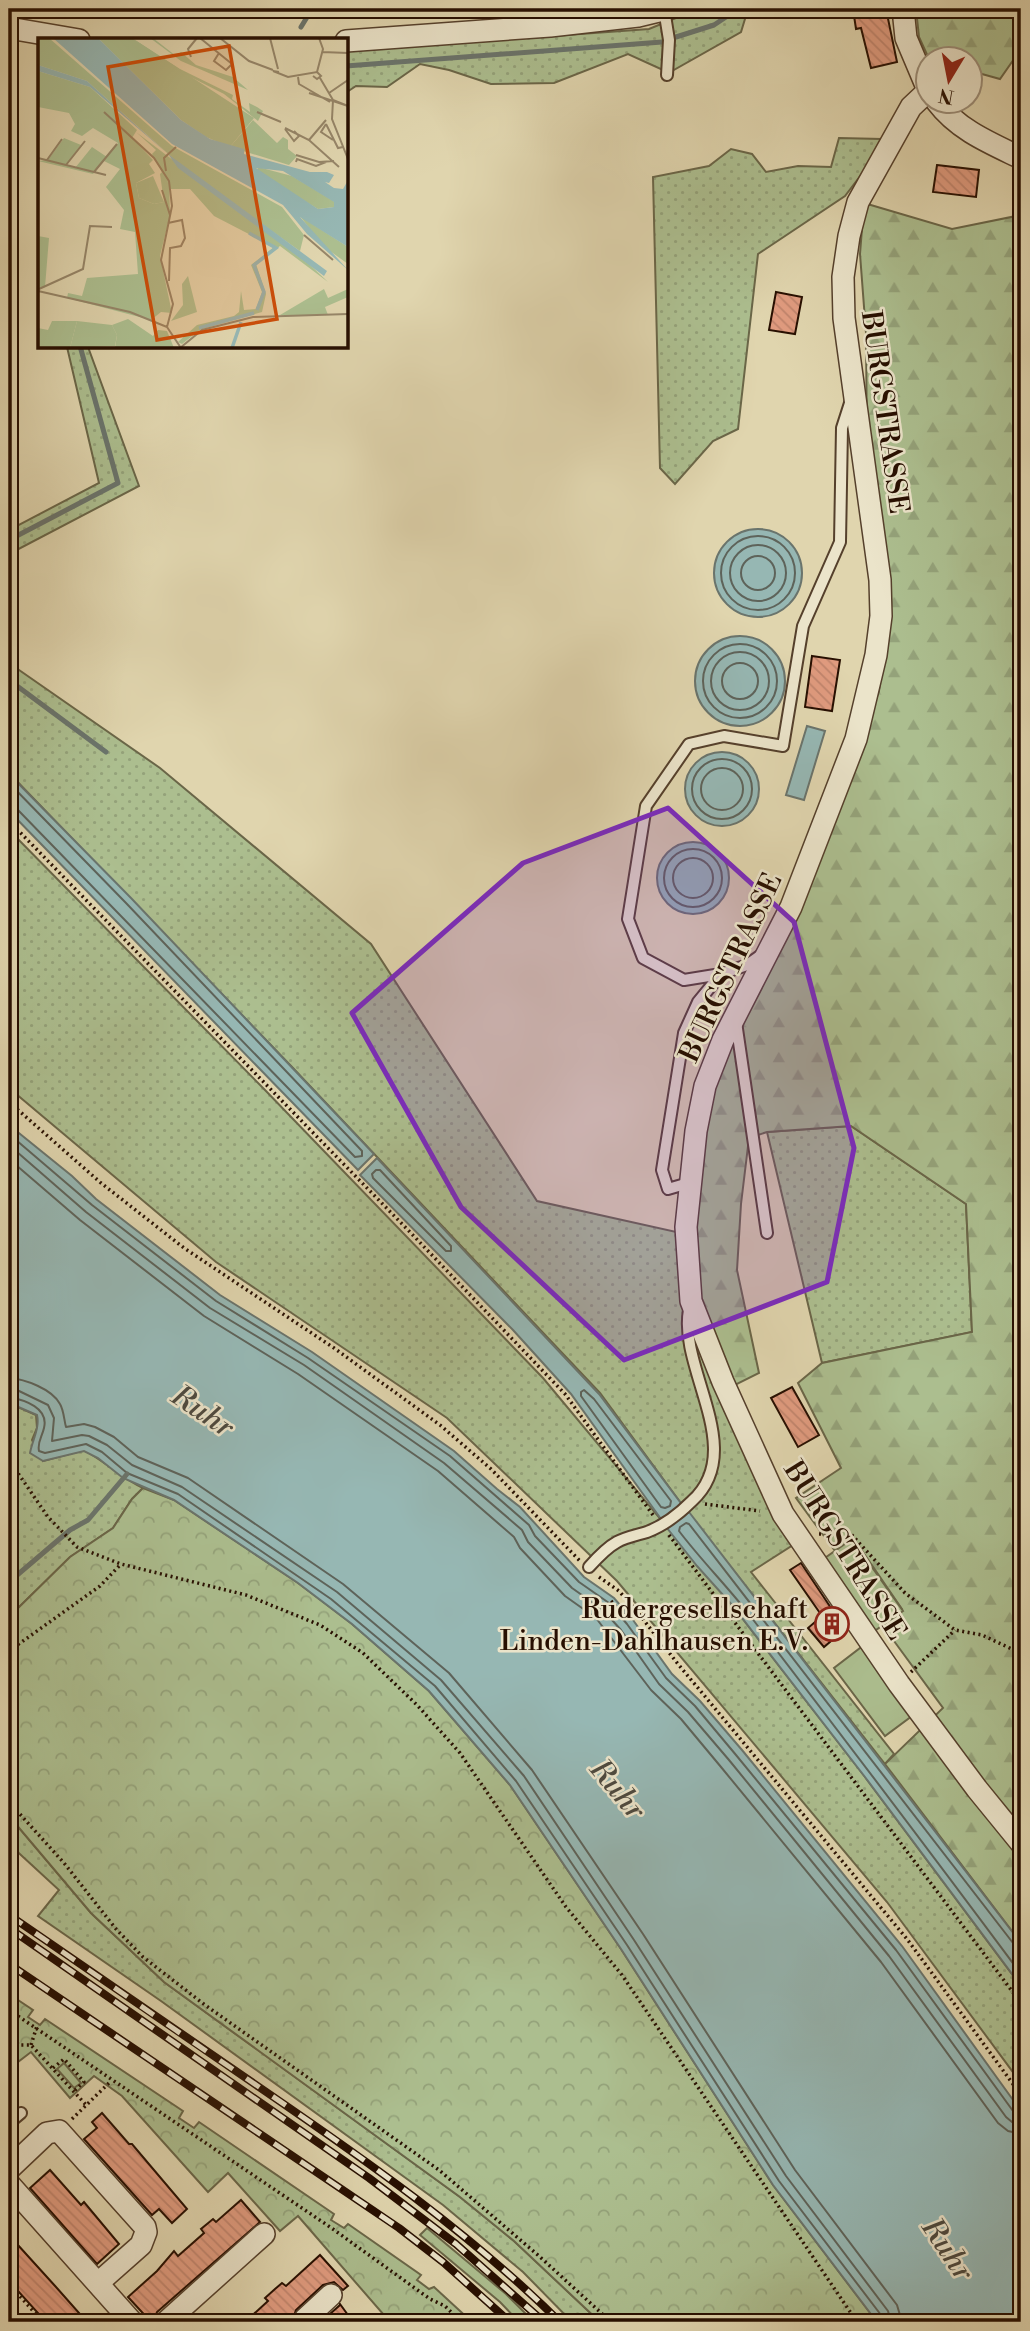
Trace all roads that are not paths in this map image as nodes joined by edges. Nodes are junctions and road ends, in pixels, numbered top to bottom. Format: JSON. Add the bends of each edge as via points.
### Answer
{"nodes":[{"id":1,"x":666,"y":9,"type":"edge"},
{"id":2,"x":903,"y":9,"type":"edge"},
{"id":3,"x":9,"y":28,"type":"edge"},
{"id":4,"x":67,"y":38,"type":"edge"},
{"id":5,"x":348,"y":41,"type":"edge"},
{"id":6,"x":914,"y":56,"type":"edge"},
{"id":7,"x":667,"y":75,"type":"dead end"},
{"id":8,"x":914,"y":104,"type":"edge"},
{"id":9,"x":948,"y":116,"type":"edge"},
{"id":10,"x":1021,"y":158,"type":"edge"},
{"id":11,"x":854,"y":387,"type":"junction"},
{"id":12,"x":770,"y":948,"type":"junction"},
{"id":13,"x":721,"y":974,"type":"junction"},
{"id":14,"x":735,"y":1016,"type":"junction"},
{"id":15,"x":692,"y":1182,"type":"junction"},
{"id":16,"x":767,"y":1233,"type":"dead end"},
{"id":17,"x":691,"y":1301,"type":"junction"},
{"id":18,"x":589,"y":1567,"type":"road end"},
{"id":19,"x":1021,"y":1843,"type":"edge"},
{"id":20,"x":21,"y":2113,"type":"dead end"},
{"id":21,"x":9,"y":2123,"type":"edge"},
{"id":22,"x":9,"y":2169,"type":"edge"},
{"id":23,"x":9,"y":2184,"type":"edge"},
{"id":24,"x":264,"y":2234,"type":"dead end"},
{"id":25,"x":98,"y":2283,"type":"junction"},
{"id":26,"x":331,"y":2295,"type":"dead end"},
{"id":27,"x":305,"y":2321,"type":"edge"},
{"id":28,"x":132,"y":2322,"type":"edge"},
{"id":29,"x":166,"y":2322,"type":"edge"}],
"edges":[{"from":1,"to":5,"type":"street","via":[[550,26]]},
{"from":1,"to":7,"type":"lane"},
{"from":2,"to":6,"type":"street","via":[[906,38]]},
{"from":3,"to":4,"type":"street"},
{"from":8,"to":11,"type":"street","name":"BURGSTRASSE","via":[[858,202],[842,277]]},
{"from":9,"to":10,"type":"street","via":[[979,139]]},
{"from":11,"to":12,"type":"street","name":"BURGSTRASSE","via":[[880,580],[876,655],[856,739],[837,792]]},
{"from":11,"to":13,"type":"lane","via":[[842,428],[841,542],[803,626],[783,746],[724,736],[689,744],[646,806],[628,919],[643,958],[684,980]]},
{"from":12,"to":13,"type":"lane","via":[[747,965]]},
{"from":12,"to":14,"type":"street","name":"BURGSTRASSE"},
{"from":13,"to":15,"type":"lane","via":[[698,1002],[684,1033],[662,1170],[668,1189]]},
{"from":14,"to":15,"type":"street","name":"BURGSTRASSE","via":[[705,1087]]},
{"from":14,"to":16,"type":"lane"},
{"from":15,"to":17,"type":"street","name":"BURGSTRASSE","via":[[686,1227]]},
{"from":17,"to":18,"type":"lane","via":[[689,1335],[710,1417],[713,1448],[707,1481],[692,1502],[661,1525],[614,1543]]},
{"from":17,"to":19,"type":"street","name":"BURGSTRASSE","via":[[783,1514],[899,1684]]},
{"from":20,"to":21,"type":"lane"},
{"from":22,"to":25,"type":"street","via":[[47,2133],[59,2131],[145,2227],[141,2245]]},
{"from":23,"to":25,"type":"street"},
{"from":24,"to":29,"type":"street"},
{"from":25,"to":28,"type":"street"},
{"from":26,"to":27,"type":"street"}]}
